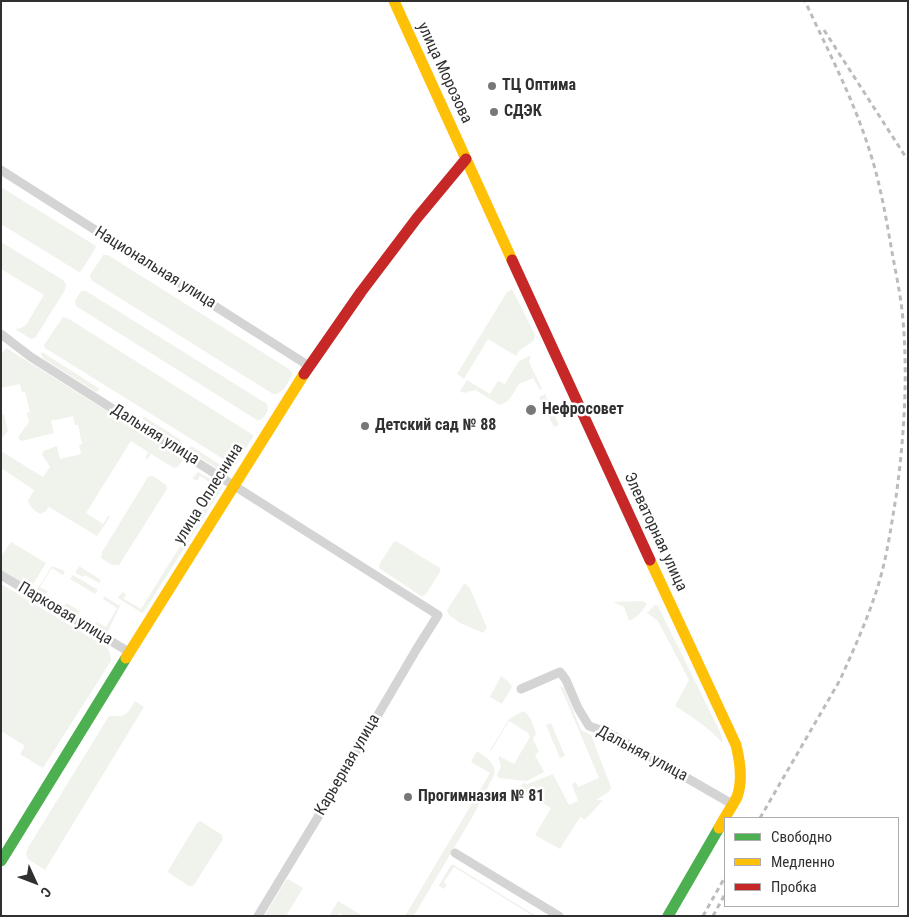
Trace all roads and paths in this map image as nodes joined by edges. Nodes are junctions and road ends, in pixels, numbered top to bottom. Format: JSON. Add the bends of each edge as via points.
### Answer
{"nodes":[{"id":1,"x":394,"y":1,"type":"edge"},
{"id":2,"x":466,"y":159,"type":"junction"},
{"id":3,"x":1,"y":170,"type":"edge"},
{"id":4,"x":1,"y":334,"type":"edge"},
{"id":5,"x":309,"y":366,"type":"junction"},
{"id":6,"x":234,"y":485,"type":"junction"},
{"id":7,"x":1,"y":575,"type":"edge"},
{"id":8,"x":438,"y":615,"type":"joint"},
{"id":9,"x":129,"y":652,"type":"junction"},
{"id":10,"x":520,"y":689,"type":"dead end"},
{"id":11,"x":732,"y":804,"type":"junction"},
{"id":12,"x":725,"y":817,"type":"edge"},
{"id":13,"x":724,"y":818,"type":"edge"},
{"id":14,"x":455,"y":853,"type":"dead end"},
{"id":15,"x":1,"y":861,"type":"edge"},
{"id":16,"x":258,"y":916,"type":"edge"},
{"id":17,"x":559,"y":916,"type":"edge"},
{"id":18,"x":668,"y":916,"type":"edge"}],
"edges":[{"from":1,"to":2,"type":"main road","name":"улица Морозова"},
{"from":2,"to":5,"type":"main road","name":"улица Оплеснина","via":[[394,248]]},
{"from":2,"to":11,"type":"main road","name":"Элеваторная улица","via":[[732,735],[741,777]]},
{"from":3,"to":5,"type":"street","name":"Национальная улица"},
{"from":4,"to":6,"type":"street","name":"Дальняя улица","via":[[31,357]]},
{"from":5,"to":6,"type":"main road","name":"улица Оплеснина"},
{"from":6,"to":8,"type":"street","name":"Дальняя улица"},
{"from":6,"to":9,"type":"main road","name":"улица Оплеснина"},
{"from":7,"to":9,"type":"street","name":"Парковая улица"},
{"from":8,"to":16,"type":"street","name":"Карьерная улица"},
{"from":9,"to":15,"type":"main road","name":"улица Оплеснина"},
{"from":10,"to":11,"type":"street","name":"Дальняя улица","via":[[560,672],[590,726]]},
{"from":11,"to":12,"type":"main road","name":"Элеваторная улица"},
{"from":13,"to":18,"type":"main road","name":"Элеваторная улица"},
{"from":14,"to":17,"type":"street"}]}
